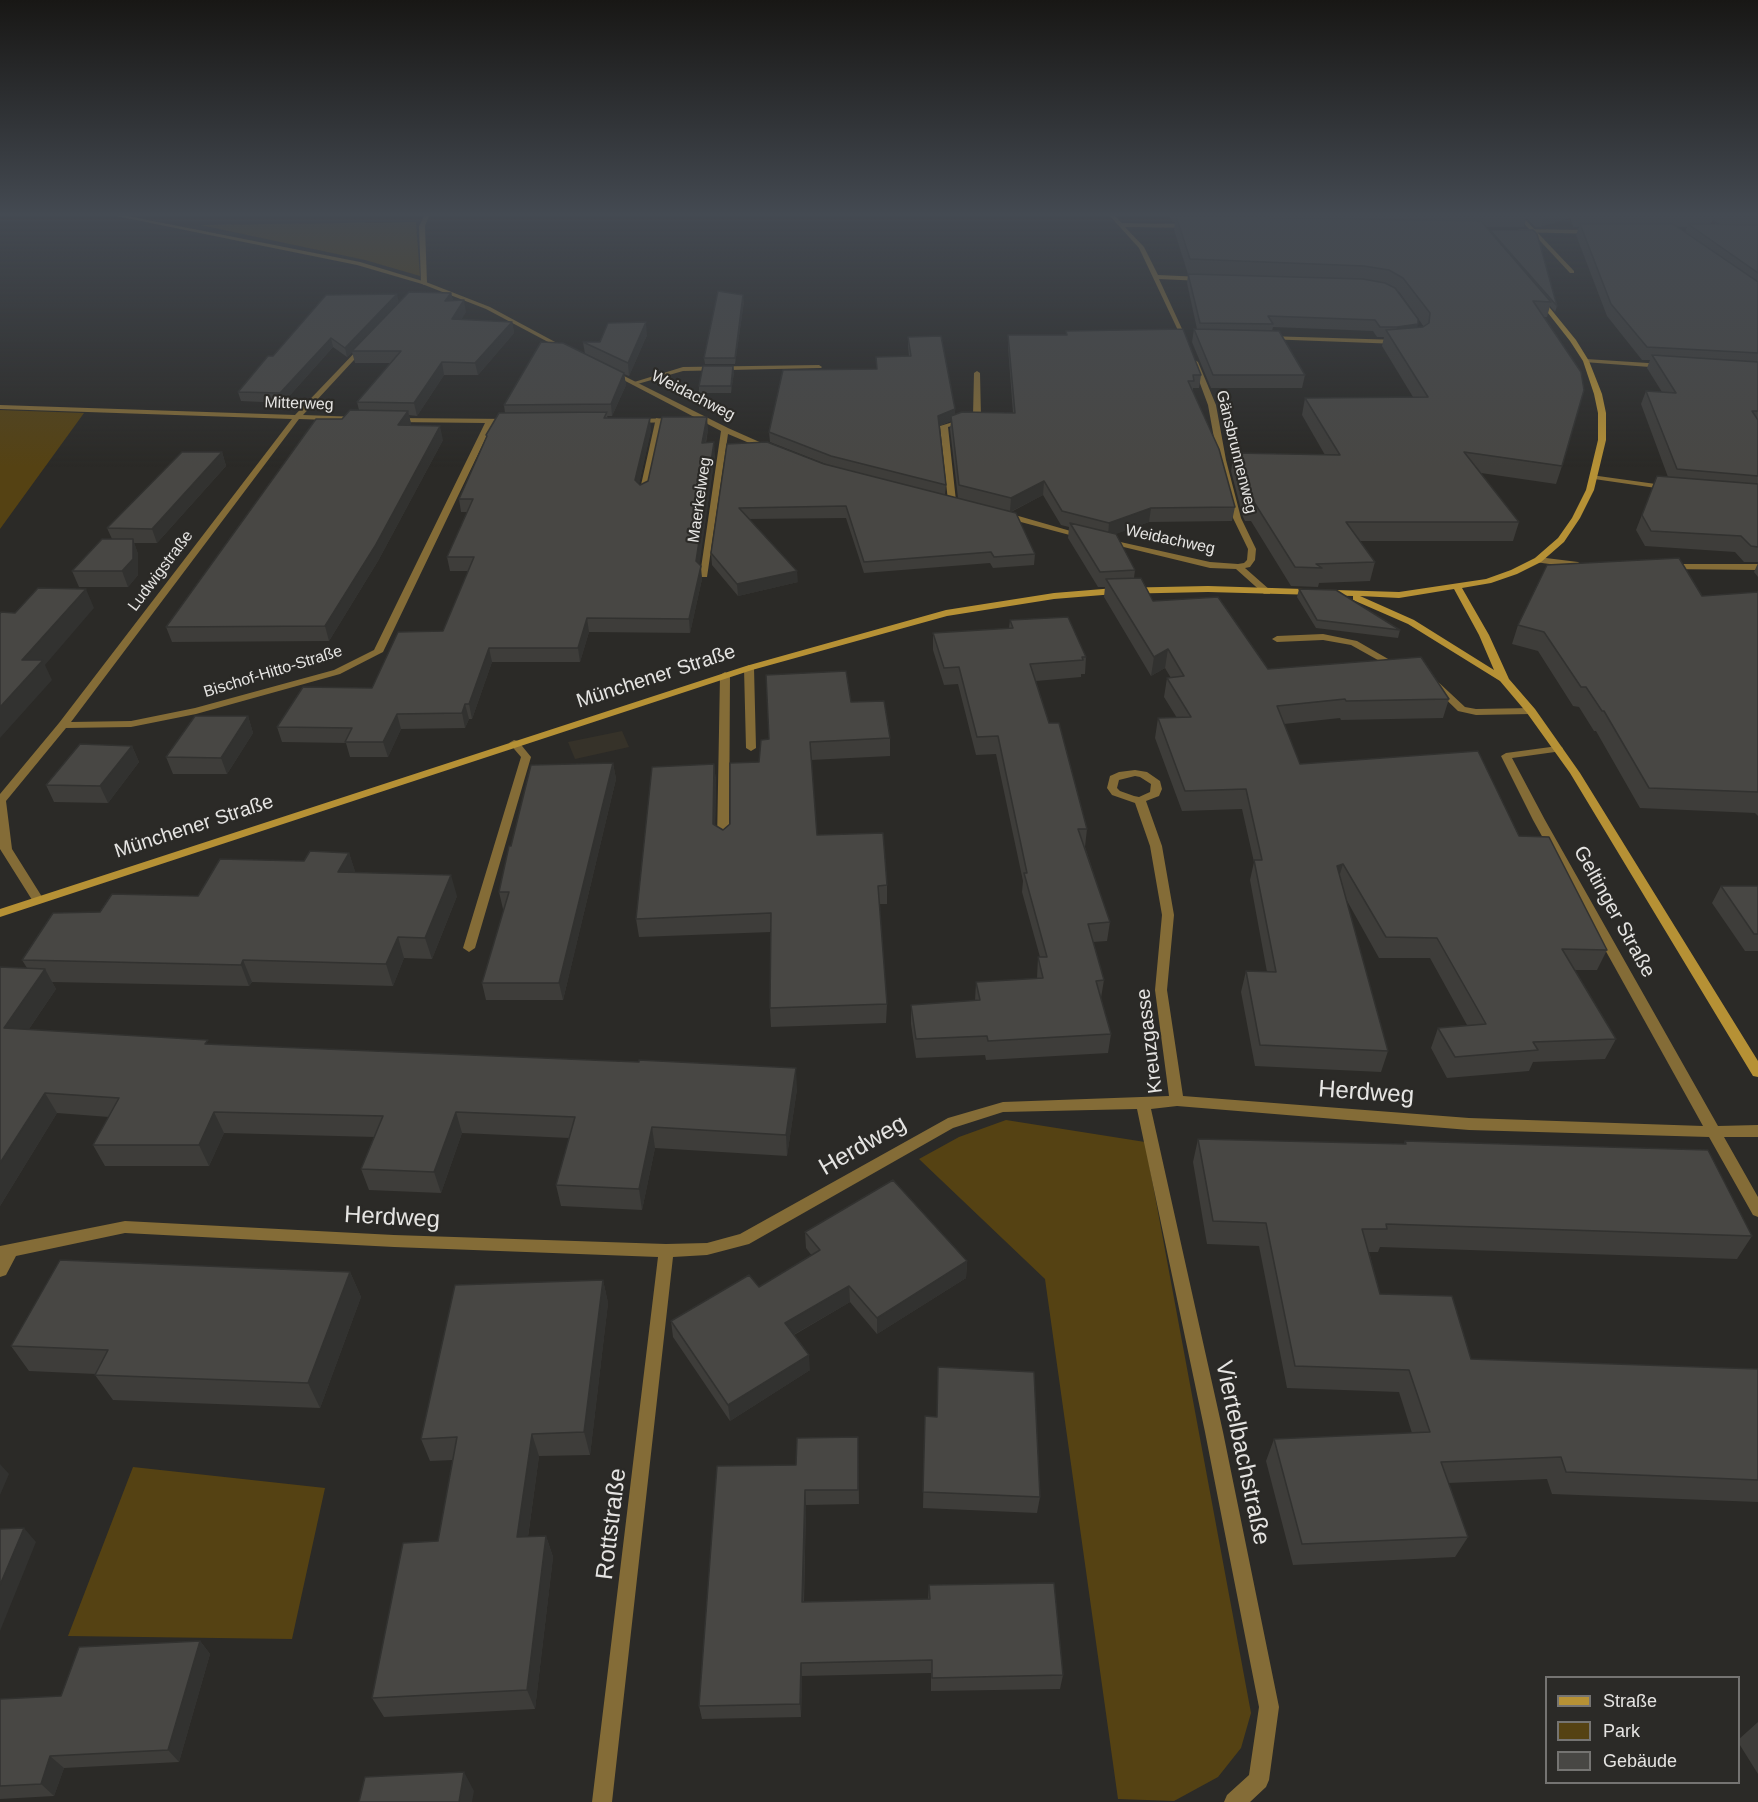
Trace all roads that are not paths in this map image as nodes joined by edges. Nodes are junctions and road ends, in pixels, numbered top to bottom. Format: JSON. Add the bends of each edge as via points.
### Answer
{"nodes":[{"id":1,"x":463,"y":298,"type":"edge"},
{"id":2,"x":1166,"y":298,"type":"edge"},
{"id":3,"x":1538,"y":298,"type":"edge"},
{"id":4,"x":1174,"y":337,"type":"edge"},
{"id":5,"x":1185,"y":337,"type":"junction"},
{"id":6,"x":1196,"y":337,"type":"edge"},
{"id":7,"x":1264,"y":338,"type":"edge"},
{"id":8,"x":1406,"y":341,"type":"edge"},
{"id":9,"x":368,"y":342,"type":"edge"},
{"id":10,"x":1189,"y":347,"type":"edge"},
{"id":11,"x":576,"y":354,"type":"edge"},
{"id":12,"x":1193,"y":357,"type":"edge"},
{"id":13,"x":1586,"y":361,"type":"junction"},
{"id":14,"x":1668,"y":366,"type":"edge"},
{"id":15,"x":819,"y":368,"type":"edge"},
{"id":16,"x":605,"y":369,"type":"edge"},
{"id":17,"x":977,"y":373,"type":"dead end"},
{"id":18,"x":634,"y":382,"type":"junction"},
{"id":19,"x":0,"y":407,"type":"edge"},
{"id":20,"x":296,"y":418,"type":"junction"},
{"id":21,"x":364,"y":419,"type":"edge"},
{"id":22,"x":387,"y":420,"type":"edge"},
{"id":23,"x":659,"y":420,"type":"junction"},
{"id":24,"x":706,"y":420,"type":"junction"},
{"id":25,"x":489,"y":421,"type":"junction"},
{"id":26,"x":523,"y":421,"type":"edge"},
{"id":27,"x":625,"y":421,"type":"edge"},
{"id":28,"x":725,"y":430,"type":"junction"},
{"id":29,"x":777,"y":452,"type":"edge"},
{"id":30,"x":1594,"y":477,"type":"junction"},
{"id":31,"x":1677,"y":489,"type":"edge"},
{"id":32,"x":643,"y":494,"type":"edge"},
{"id":33,"x":942,"y":499,"type":"edge"},
{"id":34,"x":952,"y":501,"type":"junction"},
{"id":35,"x":964,"y":504,"type":"edge"},
{"id":36,"x":998,"y":513,"type":"edge"},
{"id":37,"x":1089,"y":537,"type":"edge"},
{"id":38,"x":1100,"y":540,"type":"edge"},
{"id":39,"x":1538,"y":560,"type":"junction"},
{"id":40,"x":1588,"y":566,"type":"edge"},
{"id":41,"x":1238,"y":567,"type":"junction"},
{"id":42,"x":1656,"y":567,"type":"edge"},
{"id":43,"x":1758,"y":567,"type":"edge"},
{"id":44,"x":704,"y":575,"type":"dead end"},
{"id":45,"x":1457,"y":587,"type":"junction"},
{"id":46,"x":1267,"y":592,"type":"junction"},
{"id":47,"x":1346,"y":594,"type":"junction"},
{"id":48,"x":1277,"y":639,"type":"dead end"},
{"id":49,"x":749,"y":668,"type":"junction"},
{"id":50,"x":725,"y":675,"type":"junction"},
{"id":51,"x":1504,"y":680,"type":"junction"},
{"id":52,"x":1530,"y":711,"type":"junction"},
{"id":53,"x":63,"y":725,"type":"junction"},
{"id":54,"x":514,"y":743,"type":"junction"},
{"id":55,"x":751,"y":748,"type":"dead end"},
{"id":56,"x":1558,"y":749,"type":"junction"},
{"id":57,"x":1140,"y":800,"type":"dead end"},
{"id":58,"x":723,"y":842,"type":"edge"},
{"id":59,"x":38,"y":900,"type":"junction"},
{"id":60,"x":0,"y":913,"type":"edge"},
{"id":61,"x":469,"y":948,"type":"dead end"},
{"id":62,"x":1758,"y":1072,"type":"edge"},
{"id":63,"x":1177,"y":1101,"type":"junction"},
{"id":64,"x":1143,"y":1104,"type":"junction"},
{"id":65,"x":1758,"y":1131,"type":"edge"},
{"id":66,"x":1715,"y":1132,"type":"junction"},
{"id":67,"x":1758,"y":1211,"type":"edge"},
{"id":68,"x":666,"y":1251,"type":"junction"},
{"id":69,"x":6,"y":1252,"type":"edge"},
{"id":70,"x":0,"y":1270,"type":"edge"},
{"id":71,"x":602,"y":1802,"type":"edge"},
{"id":72,"x":1234,"y":1802,"type":"edge"}],
"edges":[{"from":1,"to":11,"type":"street"},
{"from":2,"to":5,"type":"street"},
{"from":3,"to":13,"type":"main road","name":"Münchener Straße"},
{"from":4,"to":5,"type":"street"},
{"from":5,"to":6,"type":"street"},
{"from":5,"to":10,"type":"street"},
{"from":7,"to":8,"type":"street"},
{"from":9,"to":20,"type":"street","name":"Ludwigstraße"},
{"from":12,"to":41,"type":"street","name":"Gänsbrunnenweg","via":[[1212,405],[1237,518],[1252,549],[1251,560]]},
{"from":13,"to":14,"type":"street"},
{"from":13,"to":30,"type":"main road","name":"Münchener Straße","via":[[1602,413],[1602,440]]},
{"from":15,"to":18,"type":"street","via":[[683,369]]},
{"from":16,"to":18,"type":"street","name":"Weidachweg"},
{"from":17,"to":34,"type":"street","via":[[977,417],[944,426]]},
{"from":18,"to":24,"type":"street","name":"Weidachweg"},
{"from":19,"to":20,"type":"street","name":"Mitterweg"},
{"from":20,"to":21,"type":"street","name":"Mitterweg"},
{"from":20,"to":53,"type":"street","name":"Ludwigstraße"},
{"from":22,"to":25,"type":"street"},
{"from":23,"to":24,"type":"street"},
{"from":23,"to":27,"type":"street"},
{"from":23,"to":32,"type":"street"},
{"from":24,"to":28,"type":"street","name":"Weidachweg"},
{"from":25,"to":26,"type":"street"},
{"from":25,"to":53,"type":"street","name":"Bischof-Hitto-Straße","via":[[378,652],[337,672],[196,711],[131,724]]},
{"from":28,"to":29,"type":"street","name":"Weidachweg"},
{"from":28,"to":44,"type":"street","name":"Maerkelweg"},
{"from":30,"to":31,"type":"street"},
{"from":30,"to":39,"type":"main road","name":"Münchener Straße","via":[[1576,518],[1561,540]]},
{"from":33,"to":34,"type":"street"},
{"from":34,"to":35,"type":"street"},
{"from":36,"to":37,"type":"street"},
{"from":38,"to":41,"type":"street","name":"Weidachweg","via":[[1192,562]]},
{"from":39,"to":40,"type":"street"},
{"from":39,"to":45,"type":"main road","name":"Münchener Straße","via":[[1488,581]]},
{"from":41,"to":46,"type":"street","name":"Weidachweg"},
{"from":42,"to":43,"type":"street"},
{"from":45,"to":47,"type":"main road","name":"Münchener Straße","via":[[1399,595]]},
{"from":45,"to":51,"type":"main road","name":"Geltinger Straße"},
{"from":46,"to":47,"type":"main road","name":"Münchener Straße"},
{"from":46,"to":49,"type":"main road","name":"Münchener Straße","via":[[1152,590],[1054,596],[946,613]]},
{"from":47,"to":51,"type":"main road","name":"Geltinger Straße","via":[[1411,622]]},
{"from":48,"to":52,"type":"street","via":[[1323,637],[1354,643],[1393,666],[1416,671],[1462,709]]},
{"from":49,"to":50,"type":"main road","name":"Münchener Straße"},
{"from":49,"to":55,"type":"street"},
{"from":50,"to":54,"type":"main road","name":"Münchener Straße"},
{"from":50,"to":58,"type":"street"},
{"from":51,"to":52,"type":"main road","name":"Geltinger Straße"},
{"from":52,"to":56,"type":"main road","name":"Geltinger Straße"},
{"from":53,"to":59,"type":"street","name":"Ludwigstraße","via":[[0,801],[6,849]]},
{"from":54,"to":59,"type":"main road","name":"Münchener Straße"},
{"from":54,"to":61,"type":"street","via":[[526,756]]},
{"from":56,"to":62,"type":"main road","name":"Geltinger Straße"},
{"from":56,"to":66,"type":"street","name":"Geltinger Straße","via":[[1506,756]]},
{"from":57,"to":63,"type":"street","name":"Kreuzgasse","via":[[1156,846],[1167,915],[1161,990]]},
{"from":59,"to":60,"type":"main road","name":"Münchener Straße"},
{"from":63,"to":64,"type":"street","name":"Herdweg"},
{"from":63,"to":66,"type":"street","name":"Herdweg","via":[[1469,1124]]},
{"from":64,"to":68,"type":"street","name":"Herdweg","via":[[1003,1107],[981,1113],[948,1124],[744,1239],[707,1249]]},
{"from":64,"to":72,"type":"street","name":"Viertelbachstraße","via":[[1269,1707],[1259,1780]]},
{"from":65,"to":66,"type":"street","name":"Herdweg"},
{"from":66,"to":67,"type":"street"},
{"from":68,"to":69,"type":"street","name":"Herdweg","via":[[125,1227]]},
{"from":68,"to":71,"type":"street","name":"Rottstraße"},
{"from":69,"to":70,"type":"street"}]}
